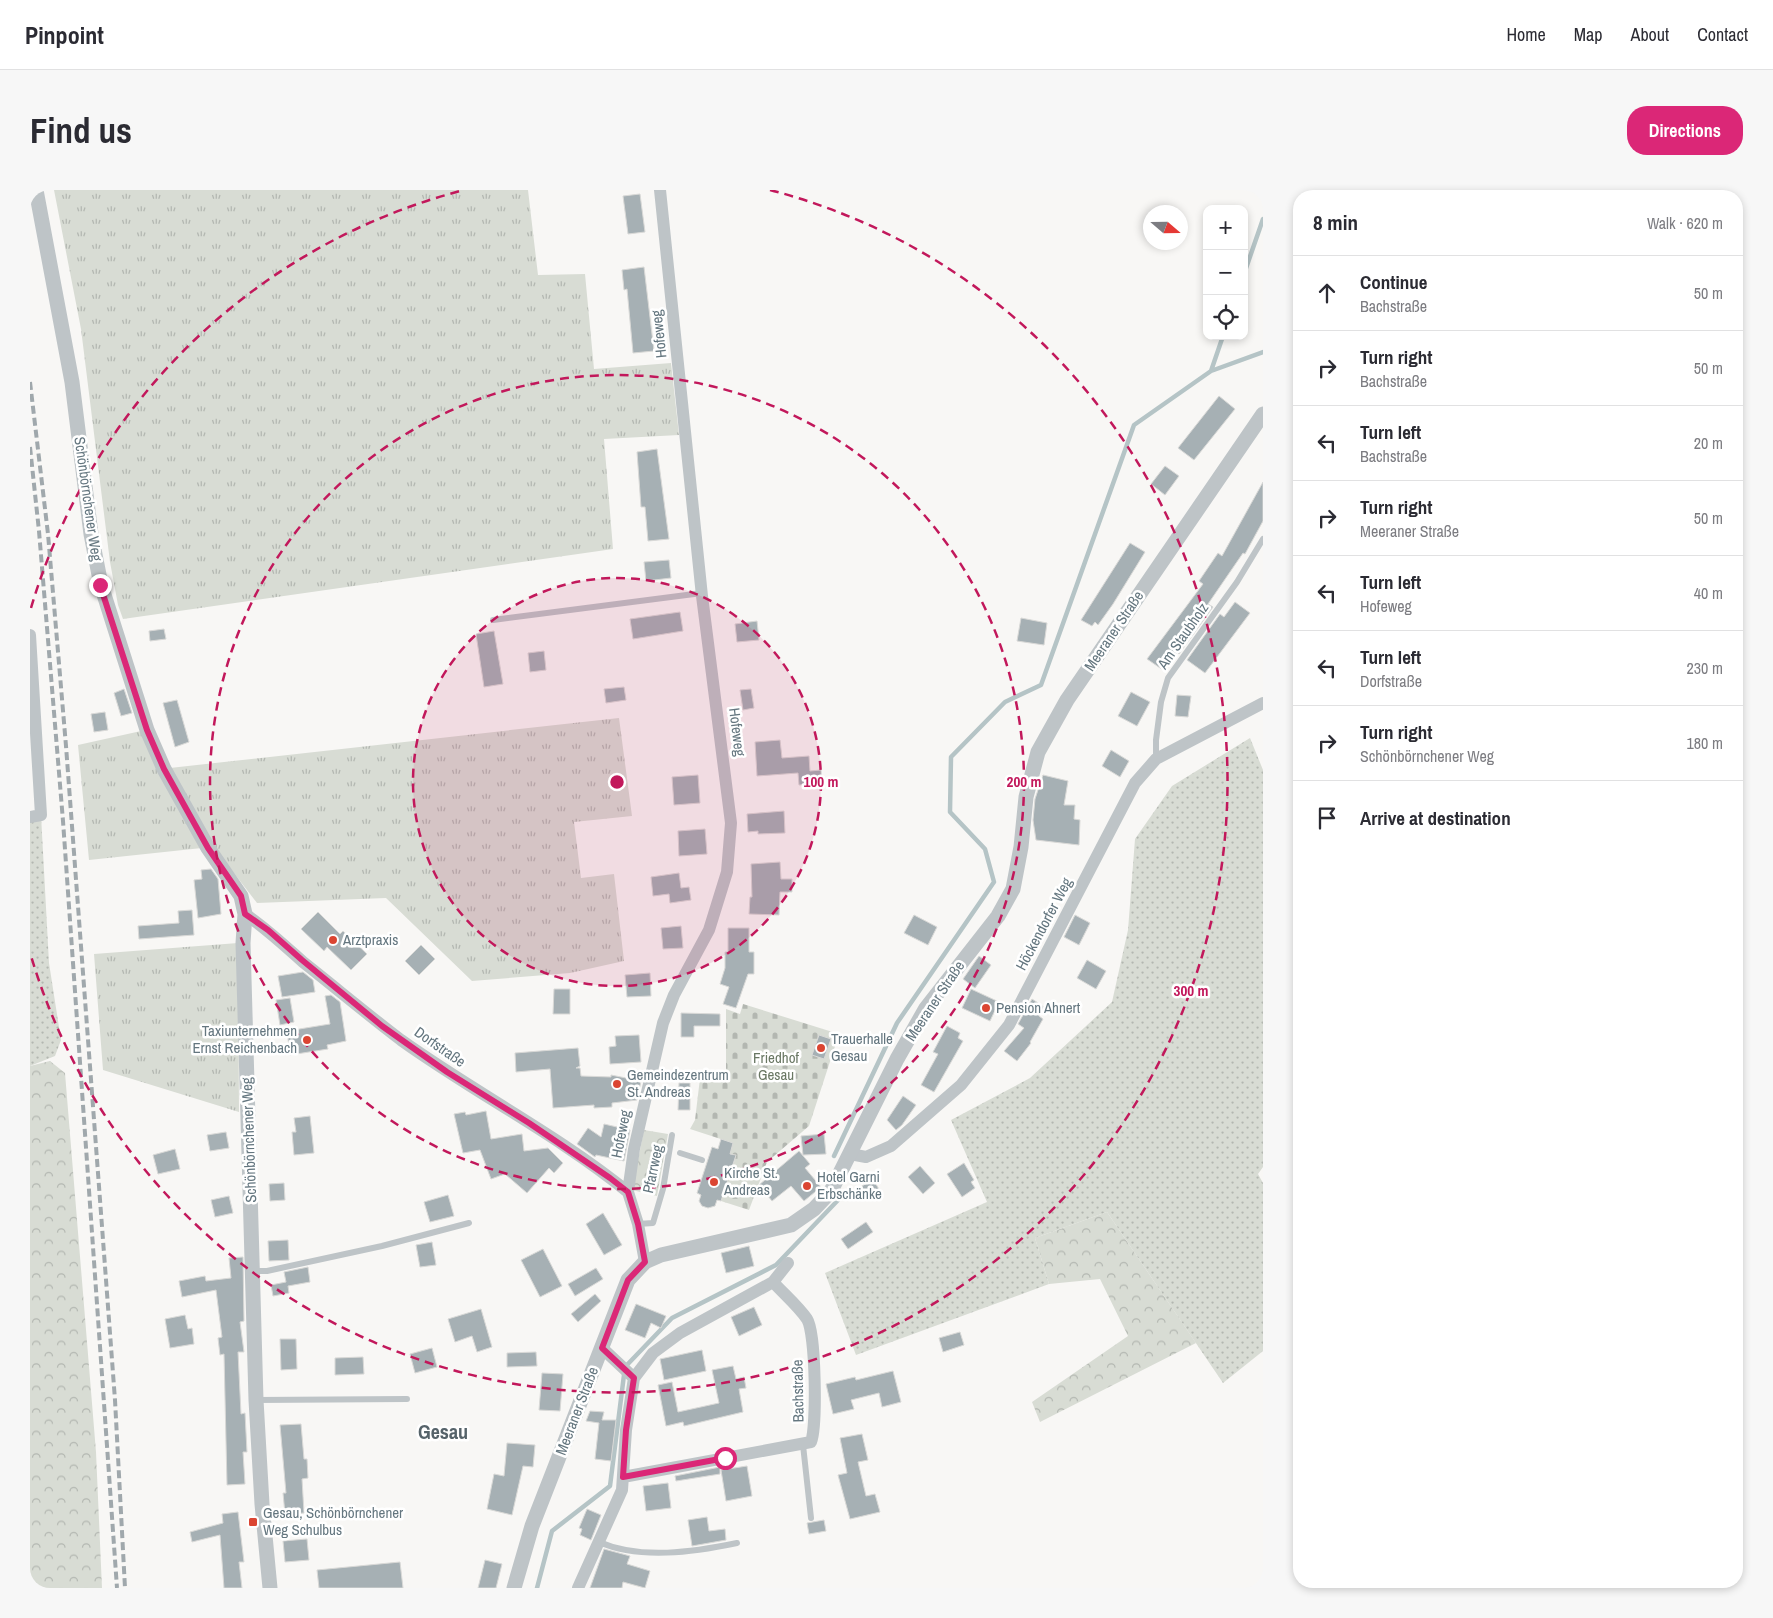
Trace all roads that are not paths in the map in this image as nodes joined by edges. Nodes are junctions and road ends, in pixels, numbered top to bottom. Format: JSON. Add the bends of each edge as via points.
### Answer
{"nodes":[{"id":1,"x":36,"y":190,"type":"edge"},
{"id":2,"x":660,"y":190,"type":"edge"},
{"id":3,"x":1263,"y":414,"type":"edge"},
{"id":4,"x":1263,"y":539,"type":"edge"},
{"id":5,"x":702,"y":593,"type":"junction"},
{"id":6,"x":493,"y":620,"type":"dead end"},
{"id":7,"x":30,"y":635,"type":"edge"},
{"id":8,"x":1263,"y":703,"type":"edge"},
{"id":9,"x":1156,"y":759,"type":"junction"},
{"id":10,"x":30,"y":818,"type":"edge"},
{"id":11,"x":245,"y":914,"type":"junction"},
{"id":12,"x":672,"y":1135,"type":"dead end"},
{"id":13,"x":680,"y":1153,"type":"dead end"},
{"id":14,"x":850,"y":1154,"type":"junction"},
{"id":15,"x":702,"y":1160,"type":"dead end"},
{"id":16,"x":628,"y":1192,"type":"junction"},
{"id":17,"x":469,"y":1223,"type":"dead end"},
{"id":18,"x":638,"y":1224,"type":"junction"},
{"id":19,"x":645,"y":1262,"type":"junction"},
{"id":20,"x":788,"y":1263,"type":"dead end"},
{"id":21,"x":254,"y":1271,"type":"junction"},
{"id":22,"x":773,"y":1282,"type":"junction"},
{"id":23,"x":602,"y":1348,"type":"junction"},
{"id":24,"x":627,"y":1372,"type":"junction"},
{"id":25,"x":407,"y":1399,"type":"dead end"},
{"id":26,"x":256,"y":1400,"type":"junction"},
{"id":27,"x":803,"y":1445,"type":"junction"},
{"id":28,"x":623,"y":1477,"type":"junction"},
{"id":29,"x":811,"y":1518,"type":"dead end"},
{"id":30,"x":599,"y":1542,"type":"junction"},
{"id":31,"x":737,"y":1543,"type":"dead end"},
{"id":32,"x":270,"y":1588,"type":"edge"},
{"id":33,"x":514,"y":1588,"type":"edge"},
{"id":34,"x":578,"y":1588,"type":"edge"}],
"edges":[{"from":1,"to":11,"type":"street","name":"Schönbörnchener Weg","via":[[72,382],[91,534],[106,603],[147,730],[164,769],[208,848],[241,896]]},
{"from":2,"to":5,"type":"street","name":"Hofeweg"},
{"from":3,"to":14,"type":"street","name":"Meeraner Straße","via":[[1067,700],[1038,752],[1026,797],[1013,889],[998,916],[926,1008]]},
{"from":4,"to":9,"type":"lane","name":"Am Staubholz","via":[[1237,582],[1168,678],[1161,702]]},
{"from":5,"to":6,"type":"lane"},
{"from":5,"to":16,"type":"street","name":"Hofeweg","via":[[731,823],[727,872],[709,930],[674,995],[664,1023],[642,1112]]},
{"from":7,"to":10,"type":"street","via":[[41,816]]},
{"from":8,"to":9,"type":"street","name":"Höckendorfer Weg"},
{"from":9,"to":14,"type":"street","name":"Höckendorfer Weg","via":[[1135,783],[1009,1025],[961,1085],[891,1146],[866,1157]]},
{"from":11,"to":16,"type":"street","name":"Dorfstraße","via":[[382,1026]]},
{"from":11,"to":21,"type":"street","name":"Schönbörnchener Weg","via":[[243,943]]},
{"from":12,"to":18,"type":"lane","name":"Pfarrweg","via":[[663,1189],[653,1223]]},
{"from":13,"to":15,"type":"lane"},
{"from":14,"to":19,"type":"street","name":"Meeraner Straße","via":[[831,1191],[814,1210],[791,1225],[661,1255]]},
{"from":16,"to":18,"type":"street","name":"Hofeweg"},
{"from":17,"to":21,"type":"lane","via":[[382,1246],[268,1271]]},
{"from":18,"to":19,"type":"street","name":"Hofeweg"},
{"from":19,"to":23,"type":"street","name":"Meeraner Straße","via":[[628,1280]]},
{"from":20,"to":22,"type":"street"},
{"from":21,"to":26,"type":"street","name":"Schönbörnchener Weg"},
{"from":22,"to":24,"type":"street","via":[[680,1333]]},
{"from":22,"to":27,"type":"street","name":"Bachstraße","via":[[808,1320],[814,1346],[814,1434],[812,1442]]},
{"from":23,"to":24,"type":"street"},
{"from":23,"to":33,"type":"street","name":"Meeraner Straße","via":[[532,1526]]},
{"from":24,"to":28,"type":"street"},
{"from":25,"to":26,"type":"lane"},
{"from":26,"to":32,"type":"street","name":"Schönbörnchener Weg"},
{"from":27,"to":28,"type":"street"},
{"from":27,"to":29,"type":"lane"},
{"from":28,"to":30,"type":"street","via":[[622,1490]]},
{"from":30,"to":31,"type":"lane","via":[[625,1551],[644,1552],[702,1549]]},
{"from":30,"to":34,"type":"street"}]}
